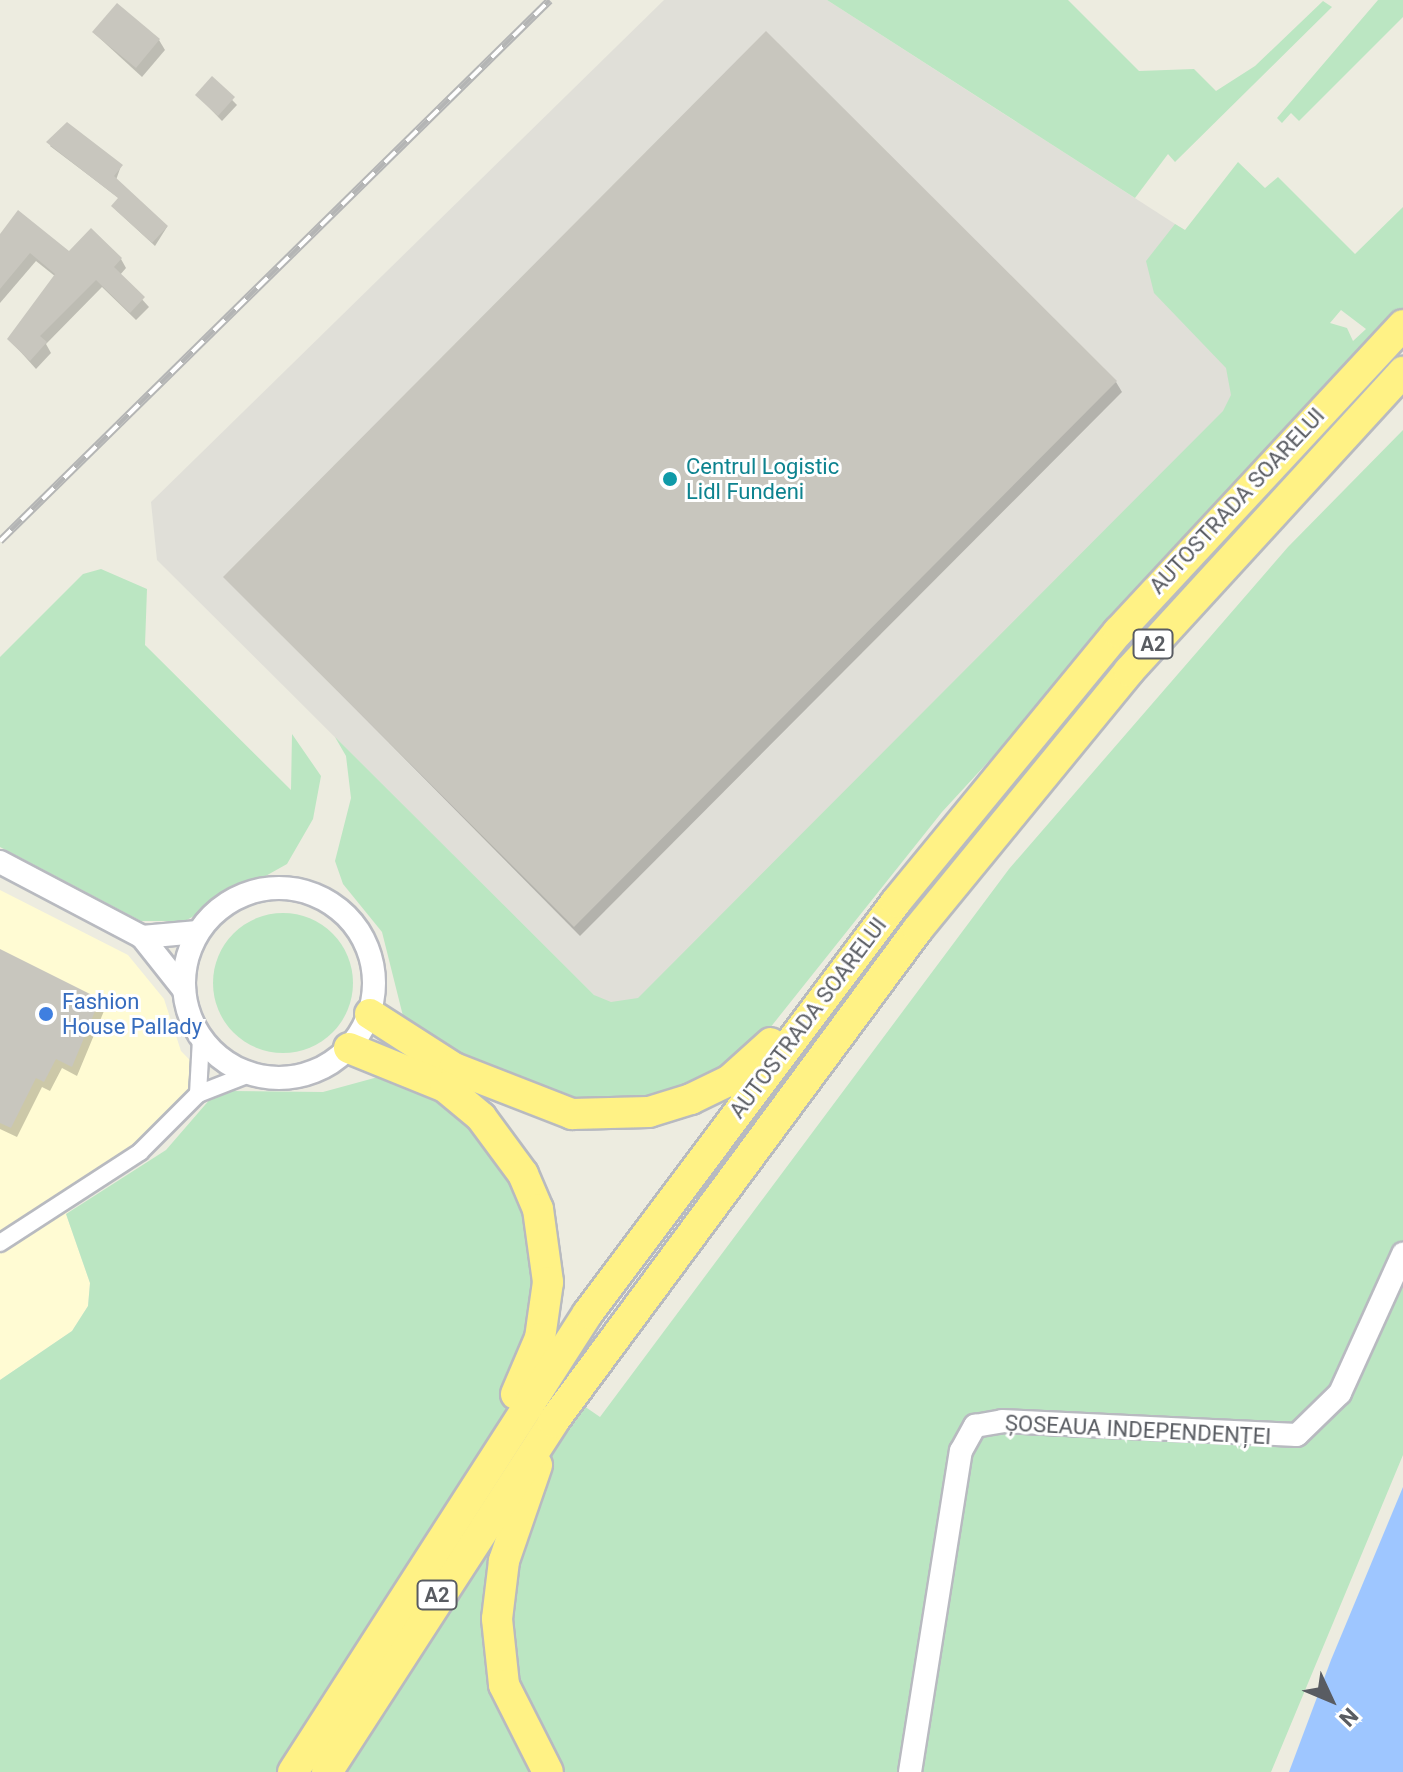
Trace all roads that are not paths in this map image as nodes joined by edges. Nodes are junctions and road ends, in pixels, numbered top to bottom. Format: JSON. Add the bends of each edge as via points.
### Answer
{"nodes":[{"id":1,"x":1403,"y":325,"type":"edge"},
{"id":2,"x":1403,"y":372,"type":"edge"},
{"id":3,"x":0,"y":862,"type":"edge"},
{"id":4,"x":896,"y":902,"type":"junction"},
{"id":5,"x":198,"y":932,"type":"junction"},
{"id":6,"x":142,"y":937,"type":"junction"},
{"id":7,"x":184,"y":990,"type":"junction"},
{"id":8,"x":370,"y":1014,"type":"junction"},
{"id":9,"x":201,"y":1039,"type":"junction"},
{"id":10,"x":349,"y":1048,"type":"junction"},
{"id":11,"x":249,"y":1074,"type":"junction"},
{"id":12,"x":198,"y":1094,"type":"junction"},
{"id":13,"x":0,"y":1243,"type":"edge"},
{"id":14,"x":1403,"y":1254,"type":"edge"},
{"id":15,"x":553,"y":1422,"type":"junction"},
{"id":16,"x":449,"y":1519,"type":"junction"},
{"id":17,"x":293,"y":1772,"type":"edge"},
{"id":18,"x":327,"y":1772,"type":"edge"},
{"id":19,"x":548,"y":1772,"type":"edge"},
{"id":20,"x":910,"y":1772,"type":"edge"}],
"edges":[{"from":1,"to":4,"type":"highway","name":"AUTOSTRADA SOARELUI","number":"A2","via":[[1118,632]]},
{"from":2,"to":15,"type":"highway","name":"AUTOSTRADA SOARELUI","number":"A2","via":[[1140,659],[918,929]]},
{"from":3,"to":6,"type":"street"},
{"from":4,"to":8,"type":"highway","via":[[858,928],[761,1055],[730,1080],[649,1112],[546,1109],[415,1047]]},
{"from":4,"to":16,"type":"highway","name":"AUTOSTRADA SOARELUI","number":"A2","via":[[588,1313]]},
{"from":5,"to":6,"type":"street"},
{"from":5,"to":7,"type":"street"},
{"from":5,"to":8,"type":"street","via":[[251,892],[298,889],[321,897],[360,931],[371,957]]},
{"from":6,"to":7,"type":"street"},
{"from":7,"to":9,"type":"street"},
{"from":8,"to":10,"type":"street"},
{"from":9,"to":11,"type":"street"},
{"from":9,"to":12,"type":"street"},
{"from":10,"to":11,"type":"street","via":[[308,1075]]},
{"from":10,"to":16,"type":"highway","via":[[400,1063],[466,1102],[504,1144],[538,1209],[548,1282],[540,1338]]},
{"from":11,"to":12,"type":"street"},
{"from":12,"to":13,"type":"street","via":[[140,1152]]},
{"from":14,"to":20,"type":"street","name":"ȘOSEAUA INDEPENDENȚEI","via":[[1340,1393],[1297,1435],[1002,1421],[975,1426],[961,1451]]},
{"from":15,"to":18,"type":"highway","name":"AUTOSTRADA SOARELUI","number":"A2"},
{"from":15,"to":19,"type":"highway","via":[[504,1561],[497,1619],[509,1700]]},
{"from":16,"to":17,"type":"highway","name":"AUTOSTRADA SOARELUI","number":"A2"}]}
